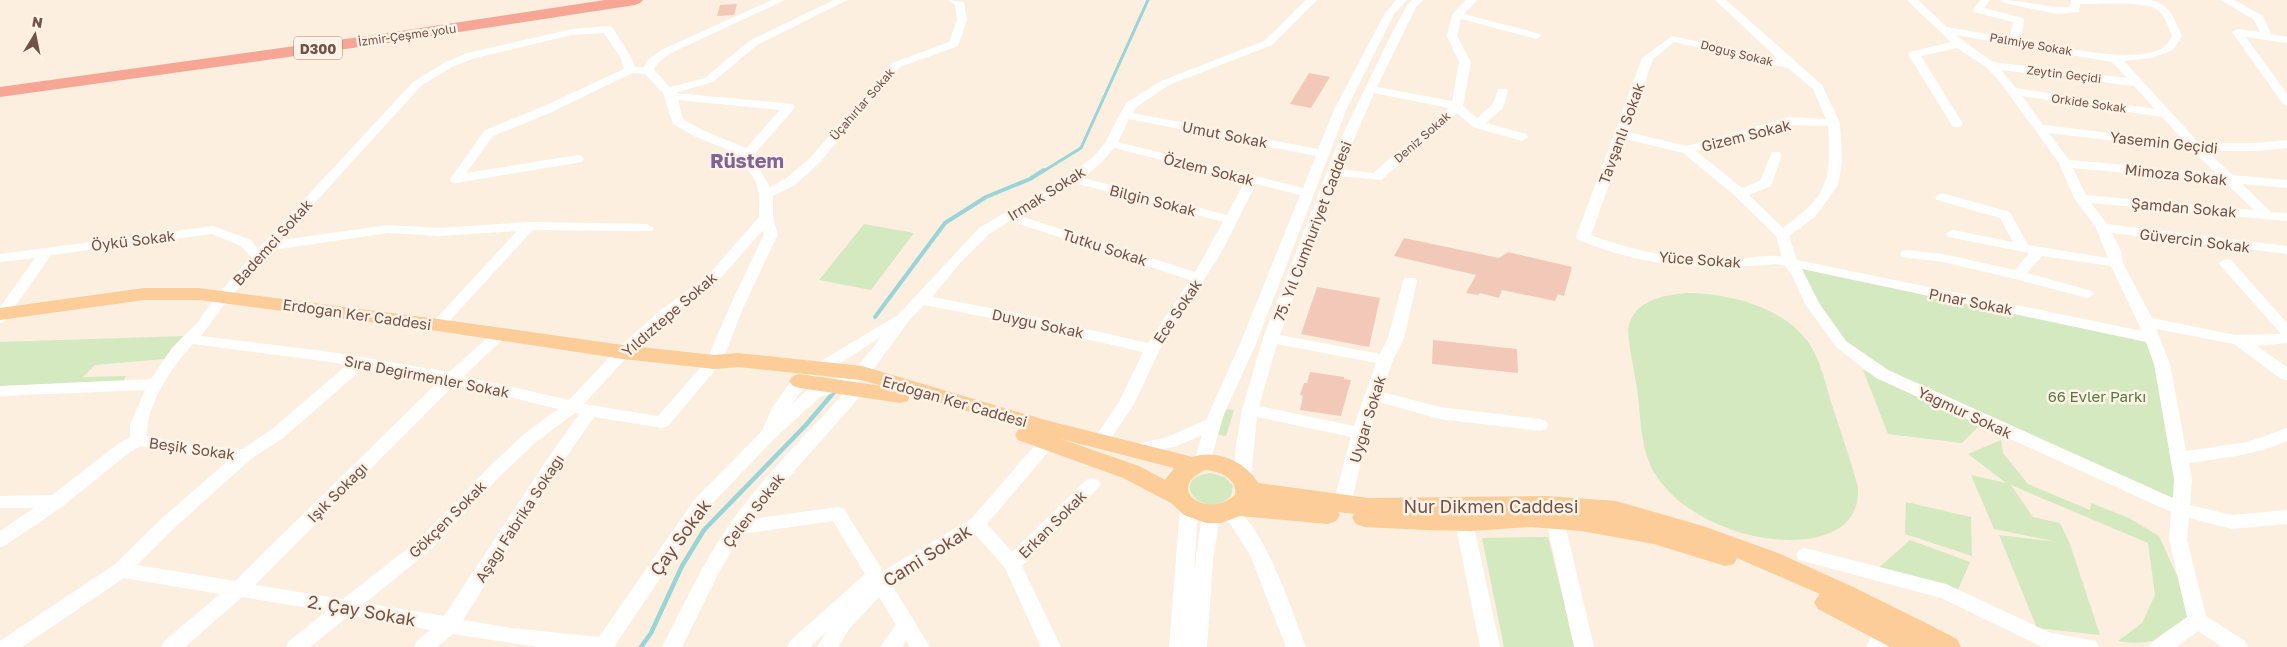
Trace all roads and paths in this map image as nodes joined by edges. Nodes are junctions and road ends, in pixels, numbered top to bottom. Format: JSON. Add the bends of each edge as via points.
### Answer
{"nodes":[{"id":1,"x":600,"y":0,"type":"edge"},
{"id":2,"x":635,"y":0,"type":"edge"},
{"id":3,"x":780,"y":0,"type":"edge"},
{"id":4,"x":842,"y":0,"type":"edge"},
{"id":5,"x":953,"y":0,"type":"edge"},
{"id":6,"x":1312,"y":0,"type":"edge"},
{"id":7,"x":1402,"y":0,"type":"edge"},
{"id":8,"x":1418,"y":0,"type":"edge"},
{"id":9,"x":1472,"y":0,"type":"edge"},
{"id":10,"x":1723,"y":0,"type":"edge"},
{"id":11,"x":1912,"y":0,"type":"edge"},
{"id":12,"x":1985,"y":0,"type":"edge"},
{"id":13,"x":2005,"y":0,"type":"edge"},
{"id":14,"x":2226,"y":0,"type":"edge"},
{"id":15,"x":1456,"y":15,"type":"junction"},
{"id":16,"x":1946,"y":30,"type":"junction"},
{"id":17,"x":1536,"y":36,"type":"dead end"},
{"id":18,"x":2267,"y":37,"type":"junction"},
{"id":19,"x":1677,"y":39,"type":"joint"},
{"id":20,"x":2287,"y":40,"type":"edge"},
{"id":21,"x":2015,"y":41,"type":"junction"},
{"id":22,"x":1959,"y":44,"type":"junction"},
{"id":23,"x":2116,"y":59,"type":"junction"},
{"id":24,"x":1990,"y":65,"type":"junction"},
{"id":25,"x":1792,"y":66,"type":"junction"},
{"id":26,"x":630,"y":70,"type":"junction"},
{"id":27,"x":648,"y":71,"type":"junction"},
{"id":28,"x":2138,"y":83,"type":"junction"},
{"id":29,"x":0,"y":86,"type":"edge"},
{"id":30,"x":1370,"y":89,"type":"junction"},
{"id":31,"x":2011,"y":91,"type":"junction"},
{"id":32,"x":0,"y":92,"type":"edge"},
{"id":33,"x":1502,"y":92,"type":"dead end"},
{"id":34,"x":670,"y":94,"type":"junction"},
{"id":35,"x":2287,"y":102,"type":"edge"},
{"id":36,"x":1457,"y":107,"type":"junction"},
{"id":37,"x":2167,"y":114,"type":"junction"},
{"id":38,"x":1127,"y":115,"type":"junction"},
{"id":39,"x":1834,"y":123,"type":"junction"},
{"id":40,"x":1477,"y":124,"type":"junction"},
{"id":41,"x":1957,"y":124,"type":"dead end"},
{"id":42,"x":2040,"y":128,"type":"junction"},
{"id":43,"x":1620,"y":134,"type":"junction"},
{"id":44,"x":1522,"y":137,"type":"dead end"},
{"id":45,"x":1111,"y":144,"type":"junction"},
{"id":46,"x":2287,"y":144,"type":"edge"},
{"id":47,"x":2197,"y":148,"type":"junction"},
{"id":48,"x":1687,"y":150,"type":"junction"},
{"id":49,"x":1323,"y":154,"type":"junction"},
{"id":50,"x":1776,"y":155,"type":"dead end"},
{"id":51,"x":745,"y":157,"type":"junction"},
{"id":52,"x":578,"y":159,"type":"dead end"},
{"id":53,"x":2065,"y":163,"type":"junction"},
{"id":54,"x":1333,"y":172,"type":"junction"},
{"id":55,"x":1073,"y":179,"type":"junction"},
{"id":56,"x":1252,"y":180,"type":"junction"},
{"id":57,"x":2229,"y":180,"type":"junction"},
{"id":58,"x":2287,"y":184,"type":"edge"},
{"id":59,"x":1739,"y":192,"type":"junction"},
{"id":60,"x":1307,"y":193,"type":"junction"},
{"id":61,"x":766,"y":194,"type":"junction"},
{"id":62,"x":1942,"y":197,"type":"dead end"},
{"id":63,"x":2081,"y":198,"type":"junction"},
{"id":64,"x":2267,"y":214,"type":"junction"},
{"id":65,"x":1010,"y":217,"type":"junction"},
{"id":66,"x":2287,"y":217,"type":"edge"},
{"id":67,"x":766,"y":218,"type":"junction"},
{"id":68,"x":1232,"y":220,"type":"junction"},
{"id":69,"x":529,"y":226,"type":"junction"},
{"id":70,"x":647,"y":228,"type":"dead end"},
{"id":71,"x":2103,"y":228,"type":"junction"},
{"id":72,"x":1953,"y":234,"type":"dead end"},
{"id":73,"x":1782,"y":235,"type":"junction"},
{"id":74,"x":1583,"y":237,"type":"joint"},
{"id":75,"x":2022,"y":246,"type":"junction"},
{"id":76,"x":2287,"y":250,"type":"edge"},
{"id":77,"x":48,"y":251,"type":"junction"},
{"id":78,"x":2039,"y":251,"type":"junction"},
{"id":79,"x":263,"y":252,"type":"junction"},
{"id":80,"x":1907,"y":254,"type":"dead end"},
{"id":81,"x":0,"y":258,"type":"edge"},
{"id":82,"x":2116,"y":263,"type":"junction"},
{"id":83,"x":2226,"y":263,"type":"dead end"},
{"id":84,"x":1791,"y":264,"type":"junction"},
{"id":85,"x":2018,"y":275,"type":"junction"},
{"id":86,"x":1199,"y":278,"type":"junction"},
{"id":87,"x":1410,"y":281,"type":"dead end"},
{"id":88,"x":2087,"y":294,"type":"dead end"},
{"id":89,"x":222,"y":298,"type":"junction"},
{"id":90,"x":923,"y":300,"type":"junction"},
{"id":91,"x":2,"y":315,"type":"edge"},
{"id":92,"x":906,"y":315,"type":"junction"},
{"id":93,"x":2146,"y":322,"type":"junction"},
{"id":94,"x":438,"y":324,"type":"junction"},
{"id":95,"x":2287,"y":332,"type":"edge"},
{"id":96,"x":499,"y":335,"type":"junction"},
{"id":97,"x":1271,"y":338,"type":"junction"},
{"id":98,"x":2152,"y":338,"type":"junction"},
{"id":99,"x":2287,"y":338,"type":"edge"},
{"id":100,"x":190,"y":339,"type":"junction"},
{"id":101,"x":2237,"y":339,"type":"junction"},
{"id":102,"x":1152,"y":348,"type":"junction"},
{"id":103,"x":623,"y":352,"type":"junction"},
{"id":104,"x":1386,"y":360,"type":"junction"},
{"id":105,"x":714,"y":362,"type":"junction"},
{"id":106,"x":359,"y":363,"type":"junction"},
{"id":107,"x":808,"y":375,"type":"junction"},
{"id":108,"x":2287,"y":375,"type":"edge"},
{"id":109,"x":452,"y":378,"type":"junction"},
{"id":110,"x":851,"y":383,"type":"junction"},
{"id":111,"x":156,"y":384,"type":"junction"},
{"id":112,"x":4,"y":395,"type":"edge"},
{"id":113,"x":1373,"y":395,"type":"junction"},
{"id":114,"x":572,"y":407,"type":"junction"},
{"id":115,"x":1250,"y":410,"type":"junction"},
{"id":116,"x":590,"y":411,"type":"junction"},
{"id":117,"x":1213,"y":424,"type":"junction"},
{"id":118,"x":1540,"y":424,"type":"dead end"},
{"id":119,"x":1360,"y":433,"type":"junction"},
{"id":120,"x":2287,"y":434,"type":"edge"},
{"id":121,"x":768,"y":435,"type":"junction"},
{"id":122,"x":139,"y":440,"type":"junction"},
{"id":123,"x":1101,"y":440,"type":"junction"},
{"id":124,"x":1048,"y":442,"type":"junction"},
{"id":125,"x":1135,"y":450,"type":"junction"},
{"id":126,"x":244,"y":455,"type":"junction"},
{"id":127,"x":2180,"y":458,"type":"junction"},
{"id":128,"x":1198,"y":464,"type":"junction"},
{"id":129,"x":1092,"y":484,"type":"dead end"},
{"id":130,"x":1233,"y":500,"type":"junction"},
{"id":131,"x":56,"y":501,"type":"junction"},
{"id":132,"x":0,"y":502,"type":"edge"},
{"id":133,"x":1183,"y":502,"type":"junction"},
{"id":134,"x":1342,"y":504,"type":"junction"},
{"id":135,"x":2181,"y":509,"type":"junction"},
{"id":136,"x":2287,"y":518,"type":"edge"},
{"id":137,"x":1556,"y":520,"type":"junction"},
{"id":138,"x":1464,"y":522,"type":"junction"},
{"id":139,"x":978,"y":524,"type":"junction"},
{"id":140,"x":736,"y":528,"type":"junction"},
{"id":141,"x":0,"y":540,"type":"edge"},
{"id":142,"x":1805,"y":555,"type":"dead end"},
{"id":143,"x":1012,"y":564,"type":"junction"},
{"id":144,"x":121,"y":570,"type":"junction"},
{"id":145,"x":878,"y":578,"type":"junction"},
{"id":146,"x":239,"y":589,"type":"junction"},
{"id":147,"x":347,"y":606,"type":"junction"},
{"id":148,"x":2197,"y":620,"type":"junction"},
{"id":149,"x":449,"y":625,"type":"junction"},
{"id":150,"x":907,"y":626,"type":"junction"},
{"id":151,"x":1880,"y":639,"type":"edge"},
{"id":152,"x":504,"y":641,"type":"edge"},
{"id":153,"x":7,"y":647,"type":"edge"},
{"id":154,"x":171,"y":647,"type":"edge"},
{"id":155,"x":296,"y":647,"type":"edge"},
{"id":156,"x":424,"y":647,"type":"edge"},
{"id":157,"x":603,"y":647,"type":"edge"},
{"id":158,"x":672,"y":647,"type":"edge"},
{"id":159,"x":797,"y":647,"type":"edge"},
{"id":160,"x":828,"y":647,"type":"edge"},
{"id":161,"x":890,"y":647,"type":"edge"},
{"id":162,"x":920,"y":647,"type":"edge"},
{"id":163,"x":1051,"y":647,"type":"edge"},
{"id":164,"x":1179,"y":647,"type":"edge"},
{"id":165,"x":1197,"y":647,"type":"edge"},
{"id":166,"x":1296,"y":647,"type":"edge"},
{"id":167,"x":1490,"y":647,"type":"edge"},
{"id":168,"x":1584,"y":647,"type":"edge"},
{"id":169,"x":1911,"y":647,"type":"edge"},
{"id":170,"x":1948,"y":647,"type":"edge"},
{"id":171,"x":2089,"y":647,"type":"edge"},
{"id":172,"x":2158,"y":647,"type":"edge"},
{"id":173,"x":2238,"y":647,"type":"edge"}],
"edges":[{"from":1,"to":29,"type":"highway","name":"İzmir-Çeşme yolu","number":"D300"},
{"from":2,"to":32,"type":"highway","name":"İzmir-Çeşme yolu","number":"D300"},
{"from":3,"to":27,"type":"street","via":[[665,52],[652,62]]},
{"from":4,"to":34,"type":"street","via":[[753,43],[709,80]]},
{"from":5,"to":61,"type":"street","name":"Üçahırlar Sokak","via":[[960,4],[962,20],[954,44],[896,65],[815,160],[790,182]]},
{"from":6,"to":38,"type":"street","name":"Irmak Sokak","via":[[1268,43],[1165,83],[1130,106]]},
{"from":7,"to":49,"type":"street","name":"75. Yıl Cumhuriyet Caddesi","via":[[1390,13],[1376,38],[1341,108]]},
{"from":8,"to":30,"type":"street","name":"75. Yıl Cumhuriyet Caddesi","via":[[1412,5]]},
{"from":9,"to":15,"type":"street"},
{"from":10,"to":25,"type":"street"},
{"from":11,"to":16,"type":"street"},
{"from":12,"to":21,"type":"street","via":[[1978,10],[2020,20]]},
{"from":13,"to":23,"type":"street","name":"Palmiye Sokak","via":[[2057,11],[2075,10],[2075,0],[2156,4],[2166,14],[2176,36],[2169,48],[2152,55]]},
{"from":14,"to":18,"type":"street","via":[[2259,18]]},
{"from":15,"to":17,"type":"street"},
{"from":15,"to":36,"type":"street","name":"Deniz Sokak","via":[[1452,36],[1465,62]]},
{"from":16,"to":21,"type":"street","name":"Palmiye Sokak"},
{"from":16,"to":22,"type":"street"},
{"from":18,"to":20,"type":"street"},
{"from":18,"to":35,"type":"street","via":[[2237,32]]},
{"from":19,"to":25,"type":"street","name":"Doğuş Sokak"},
{"from":19,"to":43,"type":"street","name":"Tavşanlı Sokak","via":[[1648,58]]},
{"from":21,"to":23,"type":"street","name":"Palmiye Sokak"},
{"from":22,"to":24,"type":"street"},
{"from":22,"to":41,"type":"street","via":[[1914,54]]},
{"from":23,"to":28,"type":"street"},
{"from":24,"to":28,"type":"street","name":"Zeytin Geçidi"},
{"from":24,"to":31,"type":"street"},
{"from":25,"to":39,"type":"street","via":[[1818,87]]},
{"from":26,"to":27,"type":"street"},
{"from":26,"to":52,"type":"street","via":[[489,133],[456,178]]},
{"from":26,"to":79,"type":"street","name":"Bademci Sokak","via":[[627,56],[608,28],[572,32],[471,55],[448,65],[403,97]]},
{"from":27,"to":34,"type":"street"},
{"from":28,"to":37,"type":"street"},
{"from":30,"to":36,"type":"street"},
{"from":30,"to":54,"type":"street","name":"75. Yıl Cumhuriyet Caddesi"},
{"from":31,"to":37,"type":"street","name":"Orkide Sokak"},
{"from":31,"to":42,"type":"street"},
{"from":33,"to":40,"type":"street","via":[[1499,105]]},
{"from":34,"to":51,"type":"street","via":[[677,121],[741,150]]},
{"from":34,"to":51,"type":"street","via":[[790,107]]},
{"from":36,"to":40,"type":"street"},
{"from":36,"to":54,"type":"street","name":"Deniz Sokak","via":[[1376,177]]},
{"from":37,"to":47,"type":"street"},
{"from":38,"to":45,"type":"street","name":"Irmak Sokak"},
{"from":38,"to":49,"type":"street","name":"Umut Sokak"},
{"from":39,"to":48,"type":"street","name":"Gizem Sokak","via":[[1790,121]]},
{"from":39,"to":73,"type":"street","via":[[1836,161],[1832,185],[1810,214]]},
{"from":40,"to":44,"type":"street"},
{"from":42,"to":47,"type":"street","name":"Yasemin Geçidi"},
{"from":42,"to":53,"type":"street"},
{"from":43,"to":48,"type":"street"},
{"from":43,"to":74,"type":"street","name":"Tavşanlı Sokak"},
{"from":45,"to":55,"type":"street","name":"Irmak Sokak"},
{"from":45,"to":56,"type":"street","name":"Özlem Sokak"},
{"from":46,"to":47,"type":"street","name":"Yasemin Geçidi","via":[[2254,148]]},
{"from":47,"to":57,"type":"street"},
{"from":48,"to":59,"type":"street"},
{"from":49,"to":60,"type":"street","name":"75. Yıl Cumhuriyet Caddesi"},
{"from":50,"to":59,"type":"street","via":[[1766,183],[1750,191]]},
{"from":51,"to":61,"type":"street","via":[[761,180]]},
{"from":53,"to":57,"type":"street","name":"Mimoza Sokak"},
{"from":53,"to":63,"type":"street"},
{"from":54,"to":97,"type":"street","name":"75. Yıl Cumhuriyet Caddesi"},
{"from":55,"to":65,"type":"street","name":"Irmak Sokak"},
{"from":55,"to":68,"type":"street","name":"Bilgin Sokak"},
{"from":56,"to":60,"type":"street","name":"Özlem Sokak"},
{"from":56,"to":68,"type":"street","name":"Ece Sokak"},
{"from":57,"to":58,"type":"street","name":"Mimoza Sokak"},
{"from":57,"to":64,"type":"street"},
{"from":59,"to":73,"type":"street"},
{"from":60,"to":117,"type":"street","name":"75. Yıl Cumhuriyet Caddesi"},
{"from":61,"to":67,"type":"street"},
{"from":62,"to":75,"type":"street","via":[[2005,215]]},
{"from":63,"to":64,"type":"street","name":"Şamdan Sokak"},
{"from":63,"to":71,"type":"street"},
{"from":64,"to":66,"type":"street","name":"Şamdan Sokak"},
{"from":65,"to":86,"type":"street","name":"Tutku Sokak"},
{"from":65,"to":90,"type":"street","name":"Irmak Sokak","via":[[984,231]]},
{"from":67,"to":103,"type":"street","name":"Yıldıztepe Sokak","via":[[714,277]]},
{"from":67,"to":105,"type":"street","via":[[771,234]]},
{"from":68,"to":86,"type":"street","name":"Ece Sokak"},
{"from":69,"to":70,"type":"street"},
{"from":69,"to":79,"type":"street","via":[[439,232],[388,229]]},
{"from":69,"to":94,"type":"street"},
{"from":71,"to":76,"type":"street","name":"Güvercin Sokak"},
{"from":71,"to":82,"type":"street"},
{"from":72,"to":75,"type":"street"},
{"from":73,"to":84,"type":"street","name":"Yağmur Sokak"},
{"from":74,"to":84,"type":"street","name":"Yüce Sokak","via":[[1609,248],[1676,260],[1730,264],[1777,260]]},
{"from":75,"to":78,"type":"street"},
{"from":77,"to":79,"type":"street","name":"Öykü Sokak","via":[[213,230]]},
{"from":77,"to":81,"type":"street","name":"Öykü Sokak"},
{"from":77,"to":91,"type":"street"},
{"from":78,"to":82,"type":"street"},
{"from":78,"to":85,"type":"street"},
{"from":79,"to":89,"type":"street","name":"Bademci Sokak"},
{"from":80,"to":85,"type":"street","via":[[1943,258]]},
{"from":82,"to":93,"type":"street"},
{"from":83,"to":95,"type":"street"},
{"from":84,"to":98,"type":"street","name":"Pınar Sokak"},
{"from":84,"to":135,"type":"street","name":"Yağmur Sokak","via":[[1812,304],[1841,344],[1882,374]]},
{"from":85,"to":88,"type":"street"},
{"from":86,"to":102,"type":"street","name":"Ece Sokak"},
{"from":87,"to":104,"type":"street","via":[[1396,338]]},
{"from":89,"to":91,"type":"main road","name":"Erdoğan Ker Caddesi","via":[[199,294],[144,294]]},
{"from":89,"to":94,"type":"main road","name":"Erdoğan Ker Caddesi","via":[[260,300]]},
{"from":89,"to":100,"type":"street","name":"Bademci Sokak"},
{"from":90,"to":92,"type":"street","name":"Irmak Sokak"},
{"from":90,"to":102,"type":"street","name":"Duygu Sokak"},
{"from":92,"to":107,"type":"street"},
{"from":92,"to":110,"type":"street","name":"Çelen Sokak"},
{"from":93,"to":98,"type":"street"},
{"from":93,"to":101,"type":"street"},
{"from":94,"to":96,"type":"main road","name":"Erdoğan Ker Caddesi"},
{"from":96,"to":103,"type":"main road","name":"Erdoğan Ker Caddesi"},
{"from":96,"to":109,"type":"street","name":"Işık Sokağı"},
{"from":97,"to":104,"type":"street","name":"Uygar Sokak"},
{"from":97,"to":115,"type":"street","name":"75. Yıl Cumhuriyet Caddesi"},
{"from":98,"to":127,"type":"street","via":[[2162,364]]},
{"from":99,"to":101,"type":"street"},
{"from":100,"to":106,"type":"street","name":"Sıra Değirmenler Sokak"},
{"from":100,"to":111,"type":"street","name":"Bademci Sokak","via":[[177,352]]},
{"from":101,"to":108,"type":"street"},
{"from":102,"to":123,"type":"street","name":"Ece Sokak","via":[[1126,404]]},
{"from":103,"to":105,"type":"main road","name":"Erdoğan Ker Caddesi"},
{"from":103,"to":114,"type":"street","name":"Yıldıztepe Sokak"},
{"from":104,"to":113,"type":"street","name":"Uygar Sokak"},
{"from":105,"to":107,"type":"main road","name":"Erdoğan Ker Caddesi","via":[[734,372]]},
{"from":105,"to":116,"type":"street","name":"Sıra Değirmenler Sokak","via":[[662,422]]},
{"from":106,"to":109,"type":"street","name":"Sıra Değirmenler Sokak"},
{"from":106,"to":126,"type":"street","via":[[277,434]]},
{"from":107,"to":110,"type":"main road","name":"Erdoğan Ker Caddesi"},
{"from":107,"to":121,"type":"street","via":[[780,408]]},
{"from":109,"to":114,"type":"street","name":"Sıra Değirmenler Sokak"},
{"from":109,"to":146,"type":"street","name":"Işık Sokağı"},
{"from":110,"to":121,"type":"street","name":"Çay Sokak","via":[[814,393]]},
{"from":110,"to":123,"type":"main road","name":"Erdoğan Ker Caddesi"},
{"from":110,"to":124,"type":"main road","name":"Erdoğan Ker Caddesi"},
{"from":110,"to":140,"type":"street","name":"Çelen Sokak"},
{"from":111,"to":112,"type":"street"},
{"from":111,"to":122,"type":"street","name":"Bademci Sokak","via":[[138,425]]},
{"from":113,"to":118,"type":"street","via":[[1440,413]]},
{"from":113,"to":119,"type":"street","name":"Uygar Sokak"},
{"from":114,"to":116,"type":"street","name":"Sıra Değirmenler Sokak"},
{"from":114,"to":147,"type":"street","name":"Gökçen Sokak","via":[[530,438],[423,546]]},
{"from":115,"to":119,"type":"street"},
{"from":115,"to":130,"type":"street","name":"75. Yıl Cumhuriyet Caddesi"},
{"from":116,"to":149,"type":"street","name":"Aşağı Fabrika Sokağı"},
{"from":117,"to":125,"type":"street","via":[[1171,442]]},
{"from":117,"to":128,"type":"street","name":"75. Yıl Cumhuriyet Caddesi"},
{"from":119,"to":134,"type":"street","name":"Uygar Sokak"},
{"from":120,"to":127,"type":"street","via":[[2271,442]]},
{"from":121,"to":157,"type":"street","name":"Çay Sokak","via":[[700,505]]},
{"from":122,"to":126,"type":"street","name":"Beşik Sokak","via":[[196,451]]},
{"from":122,"to":131,"type":"street"},
{"from":123,"to":125,"type":"main road","name":"Erdoğan Ker Caddesi"},
{"from":124,"to":133,"type":"main road","name":"Erdoğan Ker Caddesi","via":[[1131,472]]},
{"from":124,"to":139,"type":"street","name":"Cami Sokak"},
{"from":125,"to":128,"type":"main road","name":"Erdoğan Ker Caddesi"},
{"from":126,"to":144,"type":"street"},
{"from":127,"to":135,"type":"street","via":[[2183,479]]},
{"from":128,"to":130,"type":"main road","name":"Erdoğan Ker Caddesi","via":[[1225,464]]},
{"from":128,"to":133,"type":"main road","via":[[1177,478],[1175,487]]},
{"from":129,"to":143,"type":"street","name":"Erkan Sokak"},
{"from":130,"to":133,"type":"main road","name":"Erdoğan Ker Caddesi"},
{"from":130,"to":134,"type":"main road","name":"Nur Dikmen Caddesi"},
{"from":130,"to":138,"type":"main road","name":"Nur Dikmen Caddesi","via":[[1378,520]]},
{"from":130,"to":165,"type":"street","name":"75. Yıl Cumhuriyet Caddesi","via":[[1204,560]]},
{"from":130,"to":166,"type":"street"},
{"from":131,"to":132,"type":"street"},
{"from":131,"to":141,"type":"street"},
{"from":133,"to":164,"type":"street"},
{"from":134,"to":170,"type":"main road","name":"Nur Dikmen Caddesi","via":[[1526,503],[1604,508],[1699,533],[1753,554]]},
{"from":135,"to":136,"type":"street","name":"Yağmur Sokak","via":[[2232,522]]},
{"from":135,"to":148,"type":"street","via":[[2178,540]]},
{"from":137,"to":138,"type":"main road","name":"Nur Dikmen Caddesi","via":[[1531,518]]},
{"from":137,"to":151,"type":"main road","name":"Nur Dikmen Caddesi","via":[[1620,526],[1681,541],[1746,565]]},
{"from":137,"to":168,"type":"street"},
{"from":138,"to":167,"type":"street"},
{"from":139,"to":143,"type":"street"},
{"from":139,"to":145,"type":"street","name":"Cami Sokak"},
{"from":140,"to":145,"type":"street","via":[[838,514]]},
{"from":140,"to":158,"type":"street","name":"Çelen Sokak","via":[[720,551]]},
{"from":142,"to":171,"type":"street","via":[[1946,592],[2048,641]]},
{"from":143,"to":163,"type":"street"},
{"from":144,"to":146,"type":"street","name":"2. Çay Sokak"},
{"from":144,"to":153,"type":"street"},
{"from":145,"to":150,"type":"street"},
{"from":145,"to":159,"type":"street"},
{"from":145,"to":160,"type":"street","name":"Cami Sokak","via":[[843,622]]},
{"from":146,"to":147,"type":"street","name":"2. Çay Sokak"},
{"from":146,"to":154,"type":"street","name":"Işık Sokağı"},
{"from":147,"to":149,"type":"street","name":"2. Çay Sokak"},
{"from":147,"to":155,"type":"street","name":"Gökçen Sokak"},
{"from":148,"to":172,"type":"street"},
{"from":148,"to":173,"type":"street"},
{"from":149,"to":152,"type":"street","name":"2. Çay Sokak"},
{"from":149,"to":156,"type":"street","name":"Aşağı Fabrika Sokağı"},
{"from":150,"to":161,"type":"street"},
{"from":150,"to":162,"type":"street"},
{"from":151,"to":169,"type":"main road","name":"Nur Dikmen Caddesi"},
{"from":152,"to":157,"type":"street","name":"2. Çay Sokak"}]}
